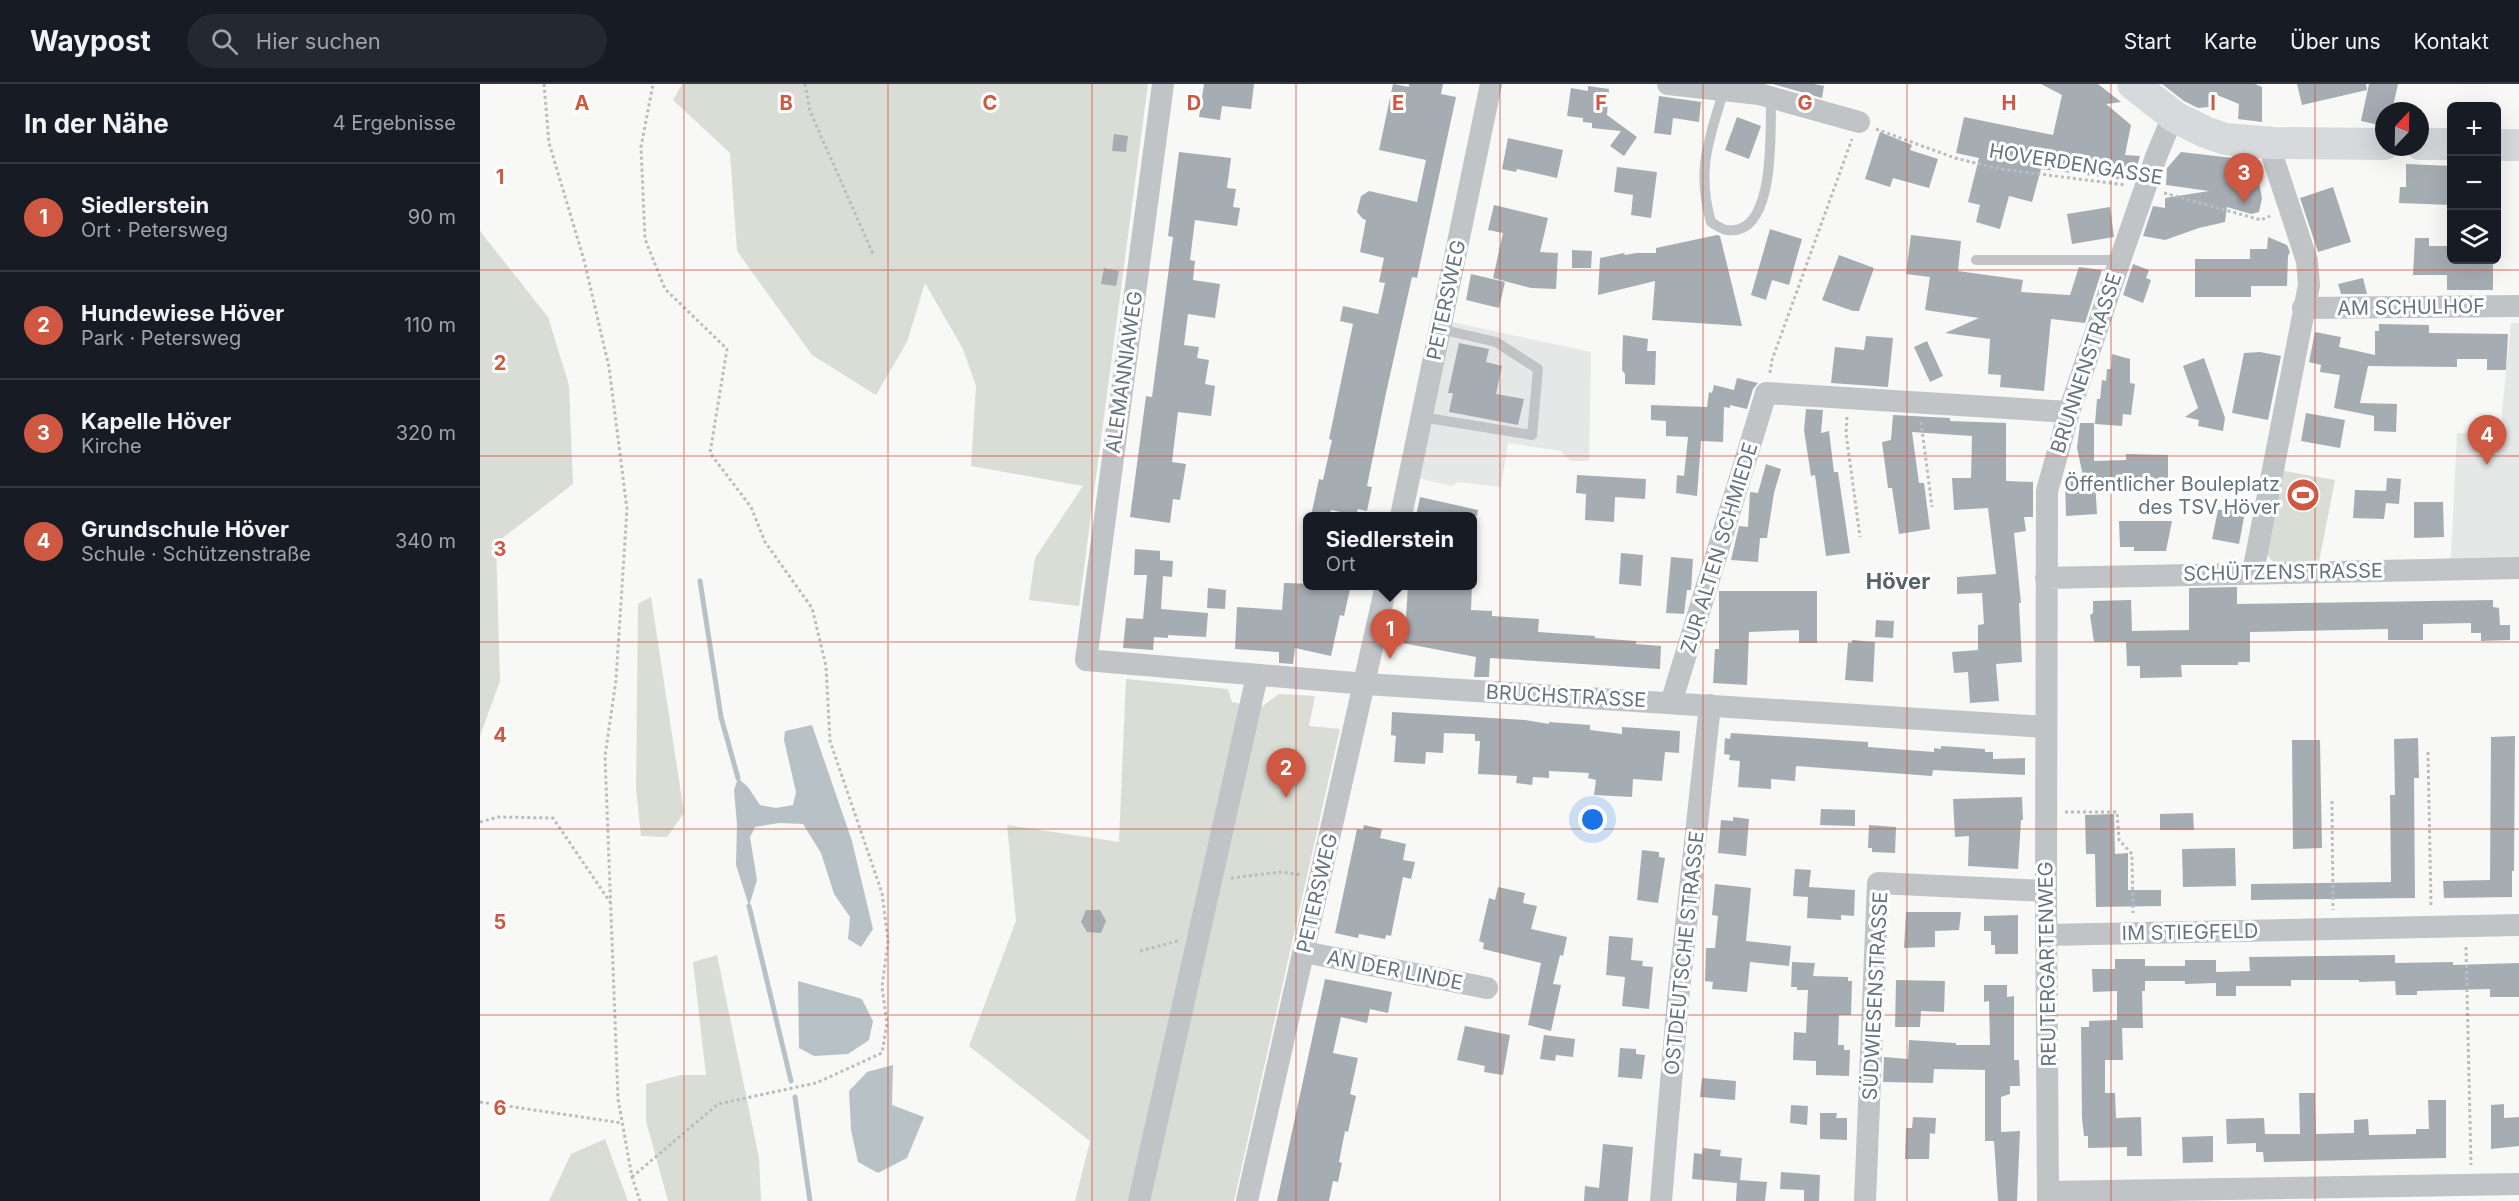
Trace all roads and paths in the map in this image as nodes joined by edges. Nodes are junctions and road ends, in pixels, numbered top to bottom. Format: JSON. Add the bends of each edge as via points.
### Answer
{"nodes":[{"id":1,"x":544,"y":84,"type":"edge"},
{"id":2,"x":653,"y":84,"type":"edge"},
{"id":3,"x":805,"y":84,"type":"edge"},
{"id":4,"x":1163,"y":84,"type":"edge"},
{"id":5,"x":1491,"y":84,"type":"edge"},
{"id":6,"x":1668,"y":84,"type":"edge"},
{"id":7,"x":2133,"y":84,"type":"edge"},
{"id":8,"x":1724,"y":90,"type":"junction"},
{"id":9,"x":1763,"y":92,"type":"edge"},
{"id":10,"x":2175,"y":117,"type":"junction"},
{"id":11,"x":1858,"y":122,"type":"junction"},
{"id":12,"x":2273,"y":143,"type":"junction"},
{"id":13,"x":2375,"y":144,"type":"edge"},
{"id":14,"x":2429,"y":144,"type":"edge"},
{"id":15,"x":2447,"y":144,"type":"edge"},
{"id":16,"x":2501,"y":145,"type":"edge"},
{"id":17,"x":2519,"y":145,"type":"edge"},
{"id":18,"x":2144,"y":187,"type":"junction"},
{"id":19,"x":2289,"y":208,"type":"junction"},
{"id":20,"x":873,"y":254,"type":"dead end"},
{"id":21,"x":1976,"y":260,"type":"dead end"},
{"id":22,"x":2120,"y":260,"type":"junction"},
{"id":23,"x":2519,"y":306,"type":"edge"},
{"id":24,"x":2303,"y":308,"type":"junction"},
{"id":25,"x":1440,"y":329,"type":"junction"},
{"id":26,"x":1766,"y":393,"type":"junction"},
{"id":27,"x":1848,"y":398,"type":"junction"},
{"id":28,"x":1920,"y":403,"type":"junction"},
{"id":29,"x":2069,"y":412,"type":"junction"},
{"id":30,"x":1421,"y":417,"type":"junction"},
{"id":31,"x":1932,"y":507,"type":"dead end"},
{"id":32,"x":1402,"y":512,"type":"edge"},
{"id":33,"x":1860,"y":537,"type":"dead end"},
{"id":34,"x":2519,"y":568,"type":"edge"},
{"id":35,"x":2253,"y":572,"type":"junction"},
{"id":36,"x":2046,"y":578,"type":"junction"},
{"id":37,"x":1385,"y":590,"type":"edge"},
{"id":38,"x":1086,"y":660,"type":"joint"},
{"id":39,"x":1257,"y":676,"type":"junction"},
{"id":40,"x":1366,"y":684,"type":"junction"},
{"id":41,"x":1671,"y":703,"type":"junction"},
{"id":42,"x":1710,"y":705,"type":"junction"},
{"id":43,"x":2046,"y":727,"type":"junction"},
{"id":44,"x":2428,"y":752,"type":"dead end"},
{"id":45,"x":2332,"y":801,"type":"dead end"},
{"id":46,"x":2046,"y":812,"type":"junction"},
{"id":47,"x":480,"y":822,"type":"edge"},
{"id":48,"x":1211,"y":878,"type":"junction"},
{"id":49,"x":1321,"y":879,"type":"junction"},
{"id":50,"x":2046,"y":891,"type":"junction"},
{"id":51,"x":611,"y":903,"type":"junction"},
{"id":52,"x":2519,"y":925,"type":"edge"},
{"id":53,"x":2465,"y":926,"type":"junction"},
{"id":54,"x":2432,"y":927,"type":"junction"},
{"id":55,"x":2333,"y":929,"type":"junction"},
{"id":56,"x":2133,"y":933,"type":"junction"},
{"id":57,"x":2047,"y":935,"type":"junction"},
{"id":58,"x":1198,"y":938,"type":"junction"},
{"id":59,"x":1140,"y":951,"type":"dead end"},
{"id":60,"x":1304,"y":952,"type":"junction"},
{"id":61,"x":1487,"y":988,"type":"dead end"},
{"id":62,"x":480,"y":1102,"type":"edge"},
{"id":63,"x":622,"y":1123,"type":"junction"},
{"id":64,"x":632,"y":1177,"type":"junction"},
{"id":65,"x":2519,"y":1184,"type":"edge"},
{"id":66,"x":2471,"y":1185,"type":"junction"},
{"id":67,"x":2048,"y":1197,"type":"edge"},
{"id":68,"x":640,"y":1201,"type":"edge"},
{"id":69,"x":1138,"y":1201,"type":"edge"},
{"id":70,"x":1247,"y":1201,"type":"edge"},
{"id":71,"x":1661,"y":1201,"type":"edge"},
{"id":72,"x":1865,"y":1201,"type":"edge"}],
"edges":[{"from":1,"to":51,"type":"path","via":[[549,143],[584,261],[609,367],[627,509],[616,680],[605,756]]},
{"from":2,"to":64,"type":"path","via":[[641,147],[645,239],[665,289],[727,349],[710,453],[751,507],[765,542],[812,608],[826,666],[830,741],[882,893],[888,941],[882,987],[887,1023],[882,1053],[816,1083],[718,1104]]},
{"from":3,"to":20,"type":"path","via":[[810,111]]},
{"from":4,"to":38,"type":"street","name":"ALEMANNIAWEG"},
{"from":5,"to":25,"type":"street","name":"PETERSWEG"},
{"from":6,"to":8,"type":"street"},
{"from":7,"to":10,"type":"street"},
{"from":8,"to":9,"type":"street"},
{"from":8,"to":9,"type":"lane","via":[[1703,176],[1711,222],[1726,230],[1743,229],[1757,216],[1760,207],[1769,168]]},
{"from":9,"to":11,"type":"street"},
{"from":10,"to":12,"type":"street","via":[[2225,139]]},
{"from":10,"to":18,"type":"street","name":"BRUNNENSTRASSE"},
{"from":11,"to":18,"type":"path","name":"HOVERDENGASSE","via":[[1955,158],[2000,169]]},
{"from":11,"to":26,"type":"path","via":[[1772,360]]},
{"from":12,"to":13,"type":"street"},
{"from":12,"to":19,"type":"street","via":[[2273,158]]},
{"from":14,"to":15,"type":"street"},
{"from":16,"to":17,"type":"street"},
{"from":18,"to":19,"type":"path","name":"HOVERDENGASSE","via":[[2261,220]]},
{"from":18,"to":22,"type":"street","name":"BRUNNENSTRASSE"},
{"from":19,"to":24,"type":"street","via":[[2307,261],[2309,285]]},
{"from":21,"to":22,"type":"lane"},
{"from":22,"to":29,"type":"street","name":"BRUNNENSTRASSE"},
{"from":23,"to":24,"type":"street","name":"AM SCHULHOF"},
{"from":24,"to":35,"type":"street"},
{"from":25,"to":30,"type":"street","name":"PETERSWEG"},
{"from":25,"to":30,"type":"lane","via":[[1497,342],[1538,369],[1532,435]]},
{"from":26,"to":27,"type":"street"},
{"from":26,"to":41,"type":"street","name":"ZUR ALTEN SCHMIEDE"},
{"from":27,"to":28,"type":"street"},
{"from":27,"to":33,"type":"path","via":[[1846,433]]},
{"from":28,"to":29,"type":"street"},
{"from":28,"to":31,"type":"path"},
{"from":29,"to":36,"type":"street","name":"BRUNNENSTRASSE","via":[[2047,491]]},
{"from":30,"to":32,"type":"street","name":"PETERSWEG"},
{"from":34,"to":35,"type":"street","name":"SCHÜTZENSTRASSE"},
{"from":35,"to":36,"type":"street","name":"SCHÜTZENSTRASSE"},
{"from":36,"to":43,"type":"street","name":"BRUNNENSTRASSE"},
{"from":37,"to":40,"type":"street","name":"PETERSWEG"},
{"from":38,"to":39,"type":"street","name":"BRUCHSTRASSE"},
{"from":39,"to":40,"type":"street","name":"BRUCHSTRASSE"},
{"from":39,"to":48,"type":"street"},
{"from":40,"to":41,"type":"street","name":"BRUCHSTRASSE"},
{"from":40,"to":49,"type":"street","name":"PETERSWEG"},
{"from":41,"to":42,"type":"street","name":"BRUCHSTRASSE"},
{"from":42,"to":43,"type":"street","name":"BRUCHSTRASSE"},
{"from":42,"to":71,"type":"street","name":"OSTDEUTSCHE STRASSE"},
{"from":43,"to":46,"type":"street","name":"REUTERGARTENWEG"},
{"from":44,"to":54,"type":"path"},
{"from":45,"to":55,"type":"path"},
{"from":46,"to":50,"type":"street","name":"REUTERGARTENWEG"},
{"from":46,"to":56,"type":"path","via":[[2117,812],[2119,840],[2132,854]]},
{"from":47,"to":51,"type":"path","via":[[498,817],[553,818]]},
{"from":48,"to":49,"type":"path","via":[[1242,879],[1281,872]]},
{"from":48,"to":58,"type":"street"},
{"from":49,"to":60,"type":"street","name":"PETERSWEG"},
{"from":50,"to":57,"type":"street","name":"REUTERGARTENWEG"},
{"from":50,"to":72,"type":"street","name":"SÜDWIESENSTRASSE","via":[[1878,883]]},
{"from":51,"to":63,"type":"path"},
{"from":52,"to":53,"type":"street","name":"IM STIEGFELD"},
{"from":53,"to":54,"type":"street","name":"IM STIEGFELD"},
{"from":53,"to":66,"type":"path"},
{"from":54,"to":55,"type":"street","name":"IM STIEGFELD"},
{"from":55,"to":56,"type":"street","name":"IM STIEGFELD"},
{"from":56,"to":57,"type":"street","name":"IM STIEGFELD"},
{"from":57,"to":67,"type":"street","name":"REUTERGARTENWEG"},
{"from":58,"to":59,"type":"path"},
{"from":58,"to":69,"type":"street"},
{"from":60,"to":61,"type":"street","name":"AN DER LINDE"},
{"from":60,"to":70,"type":"street","name":"PETERSWEG"},
{"from":62,"to":63,"type":"path"},
{"from":63,"to":64,"type":"path"},
{"from":64,"to":68,"type":"path"},
{"from":65,"to":66,"type":"street"},
{"from":66,"to":67,"type":"street"}]}
